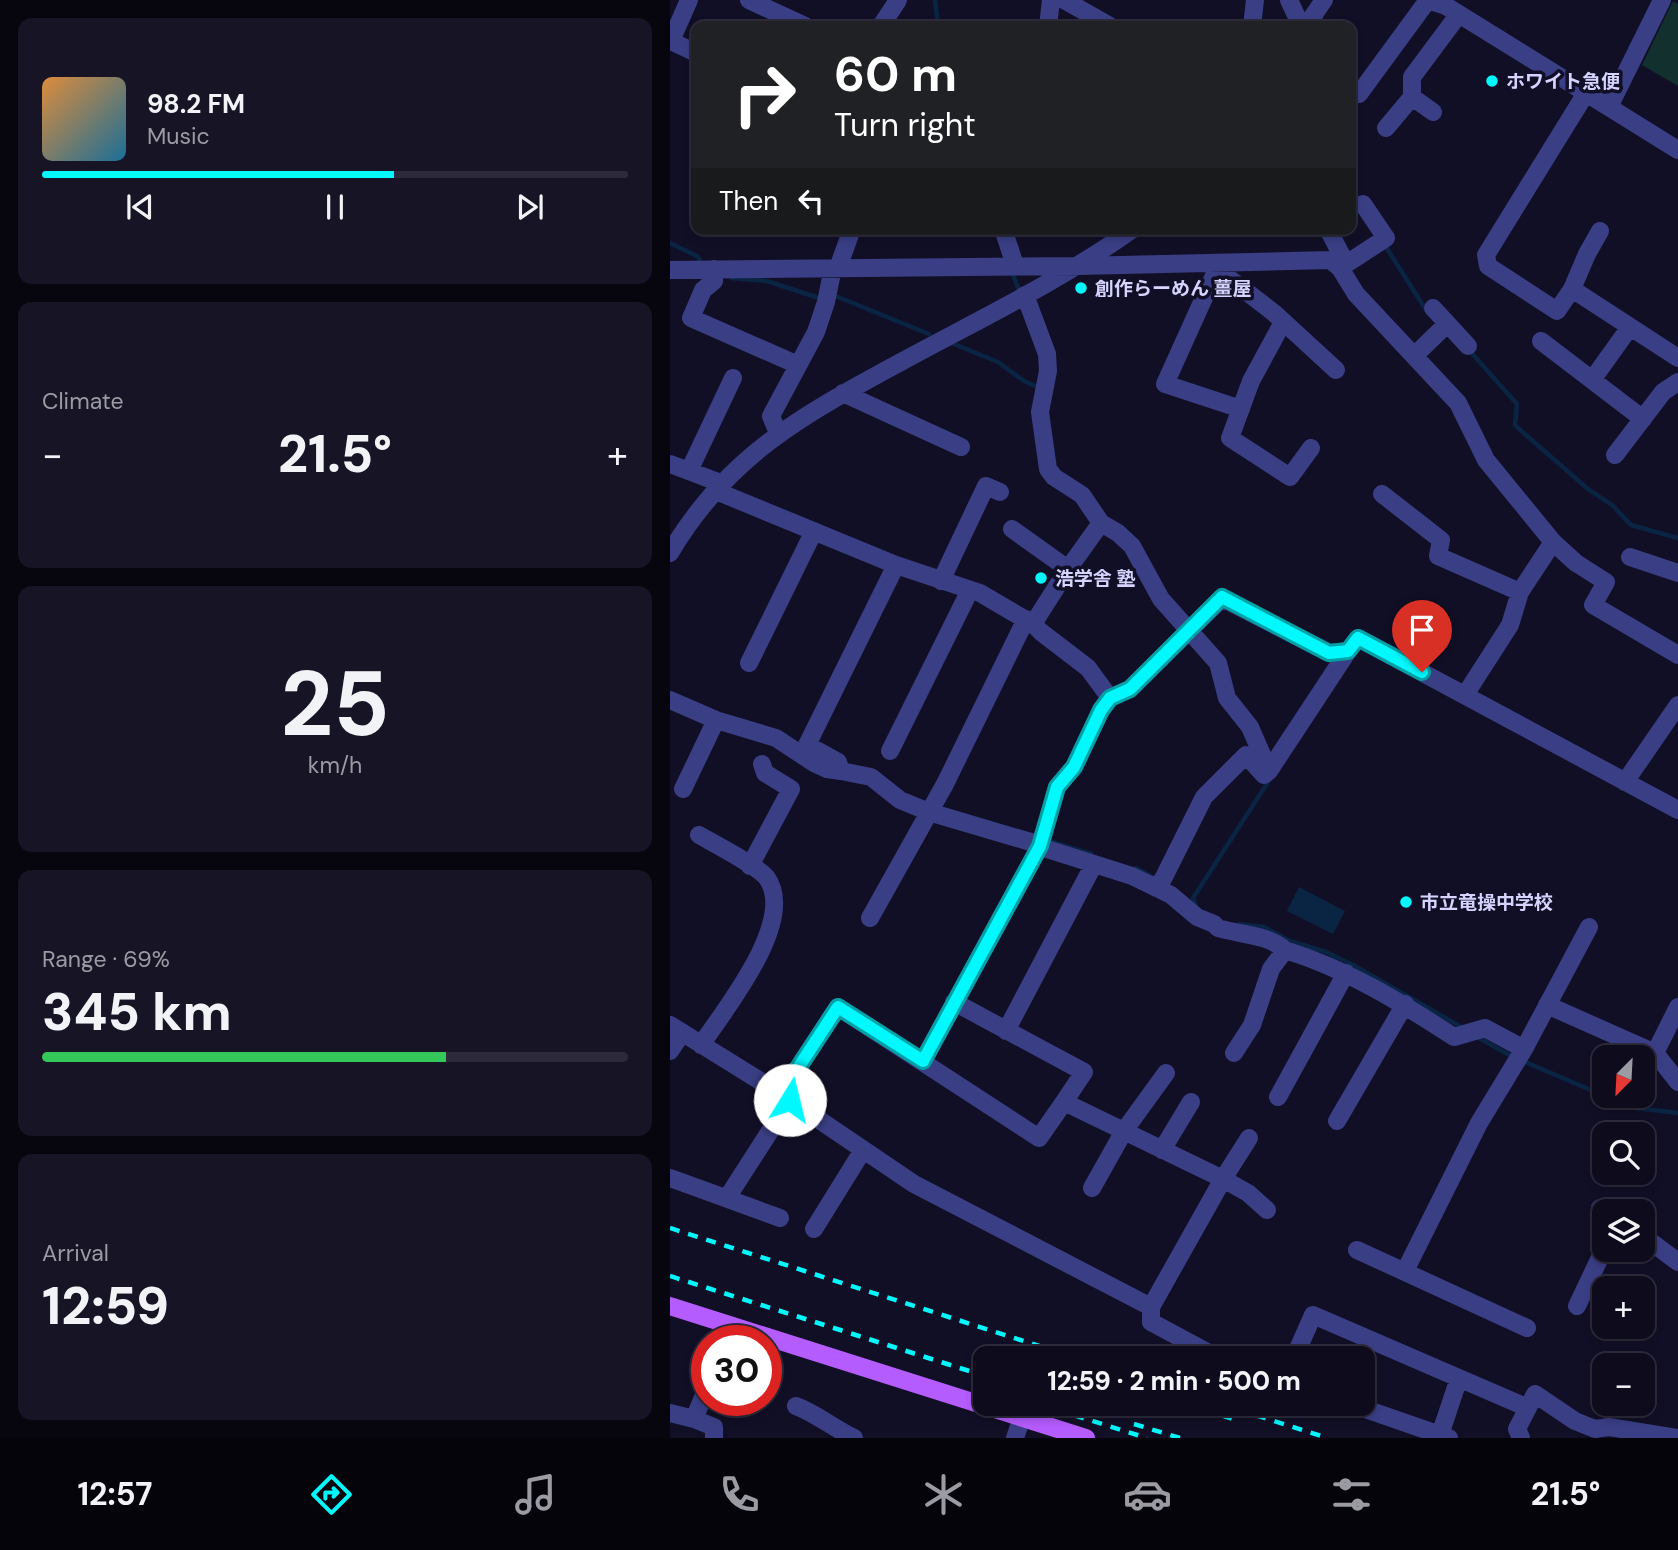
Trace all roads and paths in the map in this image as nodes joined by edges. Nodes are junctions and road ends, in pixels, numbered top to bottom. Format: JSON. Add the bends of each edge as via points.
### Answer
{"nodes":[{"id":1,"x":689,"y":0,"type":"edge"},
{"id":2,"x":749,"y":0,"type":"edge"},
{"id":3,"x":898,"y":0,"type":"edge"},
{"id":4,"x":1051,"y":0,"type":"edge"},
{"id":5,"x":1064,"y":0,"type":"edge"},
{"id":6,"x":1255,"y":0,"type":"edge"},
{"id":7,"x":1289,"y":0,"type":"edge"},
{"id":8,"x":1427,"y":0,"type":"edge"},
{"id":9,"x":1662,"y":0,"type":"edge"},
{"id":10,"x":1313,"y":14,"type":"edge"},
{"id":11,"x":1459,"y":14,"type":"junction"},
{"id":12,"x":794,"y":21,"type":"edge"},
{"id":13,"x":884,"y":21,"type":"edge"},
{"id":14,"x":1049,"y":21,"type":"edge"},
{"id":15,"x":1101,"y":21,"type":"edge"},
{"id":16,"x":1253,"y":21,"type":"edge"},
{"id":17,"x":670,"y":41,"type":"edge"},
{"id":18,"x":691,"y":51,"type":"edge"},
{"id":19,"x":1586,"y":93,"type":"junction"},
{"id":20,"x":1359,"y":94,"type":"dead end"},
{"id":21,"x":1411,"y":97,"type":"junction"},
{"id":22,"x":1609,"y":107,"type":"junction"},
{"id":23,"x":1433,"y":111,"type":"dead end"},
{"id":24,"x":1386,"y":128,"type":"dead end"},
{"id":25,"x":1678,"y":150,"type":"edge"},
{"id":26,"x":1363,"y":204,"type":"dead end"},
{"id":27,"x":1600,"y":231,"type":"dead end"},
{"id":28,"x":849,"y":235,"type":"edge"},
{"id":29,"x":1005,"y":235,"type":"edge"},
{"id":30,"x":1124,"y":235,"type":"edge"},
{"id":31,"x":1330,"y":235,"type":"edge"},
{"id":32,"x":1015,"y":265,"type":"junction"},
{"id":33,"x":1079,"y":266,"type":"junction"},
{"id":34,"x":1216,"y":266,"type":"junction"},
{"id":35,"x":1343,"y":266,"type":"junction"},
{"id":36,"x":835,"y":268,"type":"junction"},
{"id":37,"x":714,"y":269,"type":"junction"},
{"id":38,"x":670,"y":270,"type":"edge"},
{"id":39,"x":1572,"y":289,"type":"junction"},
{"id":40,"x":1025,"y":295,"type":"junction"},
{"id":41,"x":1433,"y":308,"type":"dead end"},
{"id":42,"x":1283,"y":322,"type":"junction"},
{"id":43,"x":1444,"y":327,"type":"junction"},
{"id":44,"x":1630,"y":327,"type":"junction"},
{"id":45,"x":1541,"y":341,"type":"dead end"},
{"id":46,"x":1468,"y":346,"type":"dead end"},
{"id":47,"x":1414,"y":356,"type":"junction"},
{"id":48,"x":1678,"y":358,"type":"edge"},
{"id":49,"x":798,"y":365,"type":"junction"},
{"id":50,"x":1336,"y":370,"type":"dead end"},
{"id":51,"x":733,"y":378,"type":"dead end"},
{"id":52,"x":1592,"y":380,"type":"junction"},
{"id":53,"x":1678,"y":382,"type":"edge"},
{"id":54,"x":843,"y":393,"type":"junction"},
{"id":55,"x":1241,"y":409,"type":"junction"},
{"id":56,"x":1643,"y":419,"type":"junction"},
{"id":57,"x":778,"y":433,"type":"junction"},
{"id":58,"x":961,"y":447,"type":"dead end"},
{"id":59,"x":1311,"y":448,"type":"dead end"},
{"id":60,"x":1615,"y":454,"type":"dead end"},
{"id":61,"x":670,"y":464,"type":"edge"},
{"id":62,"x":689,"y":471,"type":"junction"},
{"id":63,"x":719,"y":488,"type":"junction"},
{"id":64,"x":1000,"y":492,"type":"dead end"},
{"id":65,"x":1382,"y":494,"type":"dead end"},
{"id":66,"x":1101,"y":523,"type":"junction"},
{"id":67,"x":1012,"y":529,"type":"dead end"},
{"id":68,"x":814,"y":531,"type":"junction"},
{"id":69,"x":1553,"y":542,"type":"junction"},
{"id":70,"x":670,"y":553,"type":"edge"},
{"id":71,"x":1630,"y":557,"type":"dead end"},
{"id":72,"x":896,"y":565,"type":"junction"},
{"id":73,"x":1068,"y":569,"type":"junction"},
{"id":74,"x":1678,"y":573,"type":"edge"},
{"id":75,"x":941,"y":580,"type":"junction"},
{"id":76,"x":970,"y":590,"type":"junction"},
{"id":77,"x":1520,"y":593,"type":"junction"},
{"id":78,"x":1029,"y":621,"type":"junction"},
{"id":79,"x":1188,"y":631,"type":"junction"},
{"id":80,"x":1348,"y":651,"type":"junction"},
{"id":81,"x":1678,"y":654,"type":"edge"},
{"id":82,"x":749,"y":663,"type":"dead end"},
{"id":83,"x":1465,"y":695,"type":"junction"},
{"id":84,"x":1110,"y":698,"type":"junction"},
{"id":85,"x":670,"y":700,"type":"edge"},
{"id":86,"x":1678,"y":705,"type":"edge"},
{"id":87,"x":716,"y":720,"type":"junction"},
{"id":88,"x":890,"y":751,"type":"dead end"},
{"id":89,"x":762,"y":764,"type":"dead end"},
{"id":90,"x":840,"y":768,"type":"junction"},
{"id":91,"x":1269,"y":771,"type":"junction"},
{"id":92,"x":1625,"y":782,"type":"junction"},
{"id":93,"x":683,"y":789,"type":"dead end"},
{"id":94,"x":931,"y":809,"type":"junction"},
{"id":95,"x":1678,"y":810,"type":"edge"},
{"id":96,"x":699,"y":835,"type":"dead end"},
{"id":97,"x":1041,"y":842,"type":"junction"},
{"id":98,"x":1094,"y":864,"type":"junction"},
{"id":99,"x":750,"y":866,"type":"junction"},
{"id":100,"x":1159,"y":884,"type":"junction"},
{"id":101,"x":870,"y":918,"type":"dead end"},
{"id":102,"x":1589,"y":927,"type":"dead end"},
{"id":103,"x":1285,"y":950,"type":"junction"},
{"id":104,"x":1346,"y":973,"type":"junction"},
{"id":105,"x":954,"y":1002,"type":"junction"},
{"id":106,"x":1405,"y":1004,"type":"junction"},
{"id":107,"x":1547,"y":1005,"type":"junction"},
{"id":108,"x":1678,"y":1007,"type":"edge"},
{"id":109,"x":676,"y":1029,"type":"edge"},
{"id":110,"x":1007,"y":1031,"type":"junction"},
{"id":111,"x":701,"y":1045,"type":"junction"},
{"id":112,"x":1637,"y":1045,"type":"edge"},
{"id":113,"x":670,"y":1051,"type":"edge"},
{"id":114,"x":1234,"y":1053,"type":"dead end"},
{"id":115,"x":1655,"y":1053,"type":"joint"},
{"id":116,"x":1520,"y":1057,"type":"junction"},
{"id":117,"x":923,"y":1061,"type":"junction"},
{"id":118,"x":1166,"y":1073,"type":"dead end"},
{"id":119,"x":1678,"y":1082,"type":"edge"},
{"id":120,"x":785,"y":1097,"type":"junction"},
{"id":121,"x":1278,"y":1097,"type":"dead end"},
{"id":122,"x":1064,"y":1102,"type":"junction"},
{"id":123,"x":1191,"y":1102,"type":"dead end"},
{"id":124,"x":1337,"y":1121,"type":"dead end"},
{"id":125,"x":1124,"y":1131,"type":"junction"},
{"id":126,"x":1249,"y":1138,"type":"dead end"},
{"id":127,"x":863,"y":1150,"type":"junction"},
{"id":128,"x":1162,"y":1150,"type":"junction"},
{"id":129,"x":670,"y":1178,"type":"edge"},
{"id":130,"x":1223,"y":1179,"type":"junction"},
{"id":131,"x":1092,"y":1188,"type":"dead end"},
{"id":132,"x":727,"y":1198,"type":"junction"},
{"id":133,"x":1267,"y":1210,"type":"dead end"},
{"id":134,"x":780,"y":1217,"type":"dead end"},
{"id":135,"x":814,"y":1229,"type":"dead end"},
{"id":136,"x":1655,"y":1245,"type":"edge"},
{"id":137,"x":1357,"y":1250,"type":"dead end"},
{"id":138,"x":1598,"y":1262,"type":"edge"},
{"id":139,"x":1678,"y":1262,"type":"edge"},
{"id":140,"x":1405,"y":1271,"type":"junction"},
{"id":141,"x":670,"y":1306,"type":"edge"},
{"id":142,"x":1577,"y":1306,"type":"dead end"},
{"id":143,"x":1151,"y":1307,"type":"junction"},
{"id":144,"x":712,"y":1325,"type":"edge"},
{"id":145,"x":1527,"y":1328,"type":"dead end"},
{"id":146,"x":1196,"y":1346,"type":"edge"},
{"id":147,"x":1299,"y":1346,"type":"edge"},
{"id":148,"x":782,"y":1348,"type":"edge"},
{"id":149,"x":1459,"y":1378,"type":"junction"},
{"id":150,"x":796,"y":1406,"type":"dead end"},
{"id":151,"x":1528,"y":1408,"type":"junction"},
{"id":152,"x":1375,"y":1412,"type":"edge"},
{"id":153,"x":670,"y":1413,"type":"edge"},
{"id":154,"x":694,"y":1416,"type":"edge"},
{"id":155,"x":1022,"y":1417,"type":"junction"},
{"id":156,"x":693,"y":1419,"type":"junction"},
{"id":157,"x":1607,"y":1432,"type":"edge"},
{"id":158,"x":1445,"y":1436,"type":"edge"},
{"id":159,"x":714,"y":1438,"type":"edge"},
{"id":160,"x":854,"y":1438,"type":"edge"},
{"id":161,"x":1015,"y":1438,"type":"edge"},
{"id":162,"x":1086,"y":1438,"type":"edge"},
{"id":163,"x":1521,"y":1438,"type":"edge"},
{"id":164,"x":1678,"y":1438,"type":"edge"}],
"edges":[{"from":1,"to":17,"type":"street"},
{"from":2,"to":12,"type":"street"},
{"from":3,"to":13,"type":"street"},
{"from":4,"to":14,"type":"street"},
{"from":5,"to":15,"type":"street"},
{"from":6,"to":16,"type":"street"},
{"from":7,"to":10,"type":"street"},
{"from":8,"to":11,"type":"street"},
{"from":8,"to":20,"type":"street"},
{"from":9,"to":22,"type":"street"},
{"from":11,"to":19,"type":"street"},
{"from":11,"to":21,"type":"street","via":[[1412,77]]},
{"from":17,"to":18,"type":"street"},
{"from":19,"to":22,"type":"street"},
{"from":19,"to":39,"type":"street","via":[[1486,255],[1488,266],[1557,311]]},
{"from":21,"to":23,"type":"street"},
{"from":21,"to":24,"type":"street"},
{"from":22,"to":25,"type":"street"},
{"from":26,"to":35,"type":"street","via":[[1386,238]]},
{"from":27,"to":39,"type":"street"},
{"from":28,"to":36,"type":"street"},
{"from":29,"to":32,"type":"street"},
{"from":30,"to":33,"type":"street"},
{"from":31,"to":35,"type":"street"},
{"from":32,"to":33,"type":"street"},
{"from":32,"to":36,"type":"street"},
{"from":33,"to":34,"type":"street"},
{"from":33,"to":40,"type":"street"},
{"from":34,"to":35,"type":"street","via":[[1330,260]]},
{"from":34,"to":42,"type":"street"},
{"from":34,"to":55,"type":"street","via":[[1165,384]]},
{"from":35,"to":47,"type":"street","via":[[1356,294]]},
{"from":36,"to":37,"type":"street"},
{"from":36,"to":49,"type":"street","via":[[816,332]]},
{"from":37,"to":38,"type":"street"},
{"from":37,"to":49,"type":"street","via":[[714,281],[703,290],[691,318]]},
{"from":39,"to":44,"type":"street"},
{"from":40,"to":54,"type":"street"},
{"from":40,"to":66,"type":"street","via":[[1047,354],[1040,412],[1048,470],[1082,495]]},
{"from":41,"to":43,"type":"street"},
{"from":42,"to":50,"type":"street"},
{"from":42,"to":55,"type":"street","via":[[1250,381]]},
{"from":43,"to":46,"type":"street"},
{"from":43,"to":47,"type":"street"},
{"from":44,"to":48,"type":"street"},
{"from":44,"to":52,"type":"street"},
{"from":45,"to":52,"type":"street"},
{"from":47,"to":69,"type":"street","via":[[1458,403],[1486,460]]},
{"from":49,"to":57,"type":"street","via":[[771,416]]},
{"from":51,"to":62,"type":"street"},
{"from":52,"to":56,"type":"street"},
{"from":53,"to":56,"type":"street","via":[[1663,392]]},
{"from":54,"to":57,"type":"street"},
{"from":54,"to":58,"type":"street"},
{"from":55,"to":59,"type":"street","via":[[1230,438],[1290,477]]},
{"from":56,"to":60,"type":"street"},
{"from":57,"to":63,"type":"street","via":[[746,458]]},
{"from":61,"to":62,"type":"street"},
{"from":62,"to":63,"type":"street"},
{"from":63,"to":68,"type":"street"},
{"from":63,"to":70,"type":"street"},
{"from":64,"to":75,"type":"street","via":[[986,486]]},
{"from":65,"to":77,"type":"street","via":[[1441,540],[1438,556]]},
{"from":66,"to":73,"type":"street"},
{"from":66,"to":79,"type":"street","via":[[1132,546],[1161,600]]},
{"from":67,"to":73,"type":"street"},
{"from":68,"to":72,"type":"street"},
{"from":68,"to":82,"type":"street"},
{"from":69,"to":77,"type":"street"},
{"from":69,"to":81,"type":"street","via":[[1606,582],[1593,605]]},
{"from":71,"to":74,"type":"street"},
{"from":72,"to":75,"type":"street"},
{"from":72,"to":90,"type":"street","via":[[807,745]]},
{"from":73,"to":78,"type":"street"},
{"from":75,"to":76,"type":"street"},
{"from":76,"to":78,"type":"street"},
{"from":76,"to":88,"type":"street"},
{"from":77,"to":83,"type":"street","via":[[1510,625]]},
{"from":78,"to":84,"type":"street","via":[[1088,668]]},
{"from":78,"to":94,"type":"street"},
{"from":79,"to":80,"type":"street","via":[[1222,597],[1329,653]]},
{"from":79,"to":84,"type":"street","via":[[1130,689]]},
{"from":79,"to":91,"type":"street","via":[[1218,663],[1227,698],[1250,727]]},
{"from":80,"to":83,"type":"street","via":[[1358,638]]},
{"from":80,"to":91,"type":"street"},
{"from":83,"to":92,"type":"street"},
{"from":84,"to":97,"type":"street","via":[[1074,767],[1057,787]]},
{"from":85,"to":87,"type":"street"},
{"from":86,"to":92,"type":"street"},
{"from":87,"to":90,"type":"street","via":[[776,738],[814,764]]},
{"from":87,"to":93,"type":"street"},
{"from":89,"to":99,"type":"street","via":[[765,773],[791,789]]},
{"from":90,"to":94,"type":"street","via":[[871,777],[900,800]]},
{"from":91,"to":100,"type":"street","via":[[1264,775],[1246,755],[1204,797]]},
{"from":92,"to":95,"type":"street"},
{"from":94,"to":97,"type":"street"},
{"from":94,"to":101,"type":"street"},
{"from":96,"to":99,"type":"street"},
{"from":97,"to":98,"type":"street"},
{"from":97,"to":105,"type":"street"},
{"from":98,"to":100,"type":"street"},
{"from":98,"to":110,"type":"street"},
{"from":99,"to":111,"type":"street","via":[[766,875],[773,890],[767,939]]},
{"from":100,"to":103,"type":"street","via":[[1197,917],[1218,928],[1262,937]]},
{"from":102,"to":107,"type":"street"},
{"from":103,"to":104,"type":"street"},
{"from":103,"to":114,"type":"street","via":[[1271,969],[1252,1024]]},
{"from":104,"to":106,"type":"street"},
{"from":104,"to":121,"type":"street"},
{"from":105,"to":110,"type":"street"},
{"from":105,"to":117,"type":"street"},
{"from":106,"to":116,"type":"street","via":[[1454,1037],[1485,1028]]},
{"from":106,"to":124,"type":"street"},
{"from":107,"to":112,"type":"street"},
{"from":107,"to":116,"type":"street"},
{"from":108,"to":115,"type":"street"},
{"from":109,"to":111,"type":"street"},
{"from":109,"to":113,"type":"street"},
{"from":110,"to":122,"type":"street","via":[[1084,1073]]},
{"from":111,"to":120,"type":"street"},
{"from":115,"to":119,"type":"street"},
{"from":116,"to":140,"type":"street","via":[[1480,1123]]},
{"from":117,"to":120,"type":"street","via":[[838,1007]]},
{"from":117,"to":122,"type":"street","via":[[1039,1138]]},
{"from":118,"to":125,"type":"street"},
{"from":120,"to":127,"type":"street"},
{"from":120,"to":132,"type":"street"},
{"from":122,"to":125,"type":"street"},
{"from":123,"to":128,"type":"street"},
{"from":125,"to":128,"type":"street"},
{"from":125,"to":131,"type":"street"},
{"from":126,"to":130,"type":"street"},
{"from":127,"to":135,"type":"street"},
{"from":127,"to":143,"type":"street","via":[[914,1184]]},
{"from":128,"to":130,"type":"street"},
{"from":129,"to":132,"type":"street"},
{"from":130,"to":133,"type":"street"},
{"from":130,"to":143,"type":"street"},
{"from":132,"to":134,"type":"street"},
{"from":136,"to":139,"type":"street"},
{"from":137,"to":140,"type":"street"},
{"from":138,"to":142,"type":"street"},
{"from":140,"to":145,"type":"street"},
{"from":141,"to":144,"type":"main road"},
{"from":143,"to":146,"type":"street","via":[[1151,1322]]},
{"from":147,"to":149,"type":"street","via":[[1313,1315]]},
{"from":148,"to":155,"type":"main road"},
{"from":149,"to":151,"type":"street"},
{"from":149,"to":158,"type":"street"},
{"from":150,"to":160,"type":"street"},
{"from":151,"to":157,"type":"street","via":[[1535,1394],[1575,1421]]},
{"from":151,"to":163,"type":"street","via":[[1517,1429]]},
{"from":152,"to":158,"type":"street"},
{"from":153,"to":156,"type":"street"},
{"from":154,"to":156,"type":"street"},
{"from":155,"to":161,"type":"street"},
{"from":155,"to":162,"type":"main road"},
{"from":156,"to":159,"type":"street","via":[[714,1427]]},
{"from":157,"to":164,"type":"street"}]}
